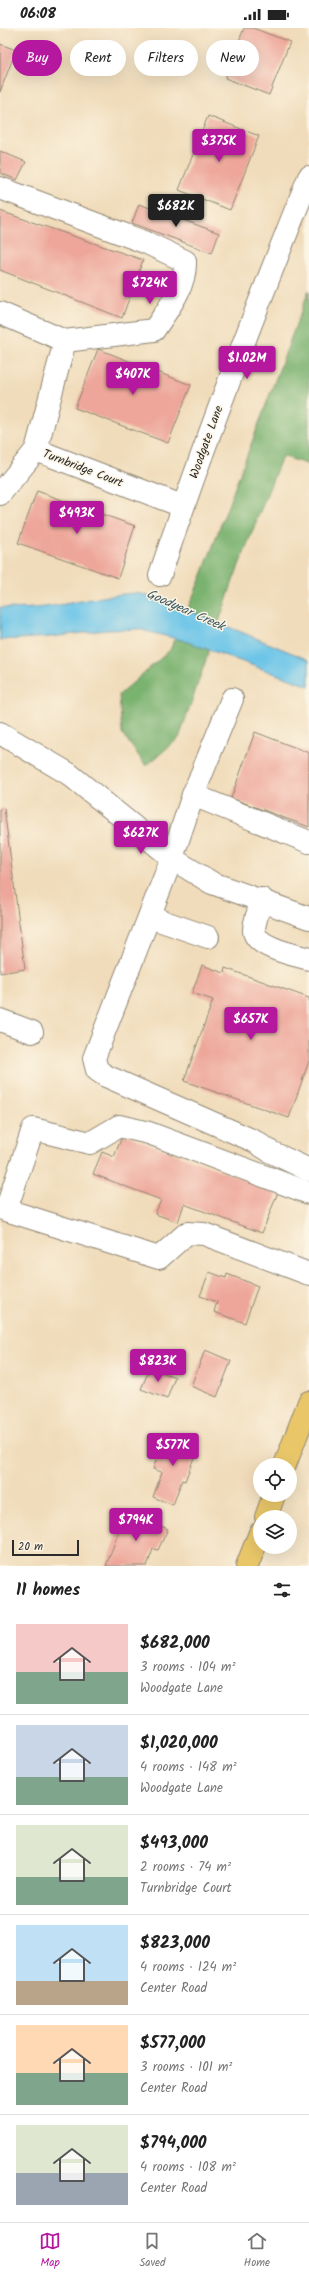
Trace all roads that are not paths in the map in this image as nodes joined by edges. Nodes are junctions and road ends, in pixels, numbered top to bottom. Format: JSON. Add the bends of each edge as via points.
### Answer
{"nodes":[{"id":1,"x":309,"y":177,"type":"edge"},
{"id":2,"x":0,"y":188,"type":"edge"},
{"id":3,"x":0,"y":313,"type":"edge"},
{"id":4,"x":65,"y":341,"type":"junction"},
{"id":5,"x":36,"y":450,"type":"junction"},
{"id":6,"x":0,"y":494,"type":"edge"},
{"id":7,"x":182,"y":506,"type":"junction"},
{"id":8,"x":160,"y":575,"type":"dead end"},
{"id":9,"x":232,"y":699,"type":"dead end"},
{"id":10,"x":0,"y":733,"type":"edge"},
{"id":11,"x":193,"y":795,"type":"junction"},
{"id":12,"x":309,"y":842,"type":"edge"},
{"id":13,"x":172,"y":858,"type":"junction"},
{"id":14,"x":262,"y":900,"type":"junction"},
{"id":15,"x":150,"y":917,"type":"junction"},
{"id":16,"x":309,"y":918,"type":"edge"},
{"id":17,"x":208,"y":937,"type":"dead end"},
{"id":18,"x":309,"y":959,"type":"edge"},
{"id":19,"x":0,"y":1020,"type":"edge"},
{"id":20,"x":32,"y":1032,"type":"dead end"},
{"id":21,"x":309,"y":1170,"type":"edge"},
{"id":22,"x":299,"y":1189,"type":"edge"},
{"id":23,"x":309,"y":1274,"type":"edge"},
{"id":24,"x":309,"y":1402,"type":"edge"},
{"id":25,"x":288,"y":1458,"type":"edge"},
{"id":26,"x":253,"y":1552,"type":"edge"},
{"id":27,"x":248,"y":1566,"type":"edge"}],
"edges":[{"from":1,"to":7,"type":"street","name":"Woodgate Lane","via":[[248,328]]},
{"from":2,"to":4,"type":"street","via":[[147,243],[185,261],[186,275],[171,305],[154,330]]},
{"from":3,"to":4,"type":"street"},
{"from":4,"to":5,"type":"street"},
{"from":5,"to":6,"type":"street","name":"Turnbridge Court"},
{"from":5,"to":7,"type":"street","name":"Turnbridge Court"},
{"from":7,"to":8,"type":"street","name":"Woodgate Lane"},
{"from":9,"to":11,"type":"street"},
{"from":10,"to":13,"type":"street","via":[[69,774]]},
{"from":11,"to":12,"type":"street"},
{"from":11,"to":13,"type":"street"},
{"from":13,"to":14,"type":"street","via":[[212,883]]},
{"from":13,"to":15,"type":"street"},
{"from":14,"to":16,"type":"street"},
{"from":14,"to":18,"type":"street","via":[[254,930],[257,938],[263,944]]},
{"from":15,"to":17,"type":"street"},
{"from":15,"to":21,"type":"street","via":[[94,1058],[97,1070],[254,1141]]},
{"from":19,"to":20,"type":"street"},
{"from":22,"to":23,"type":"street","via":[[148,1133],[119,1126],[90,1143],[33,1129],[6,1210],[159,1258],[187,1233],[204,1234]]},
{"from":24,"to":25,"type":"main road"},
{"from":26,"to":27,"type":"main road"}]}
